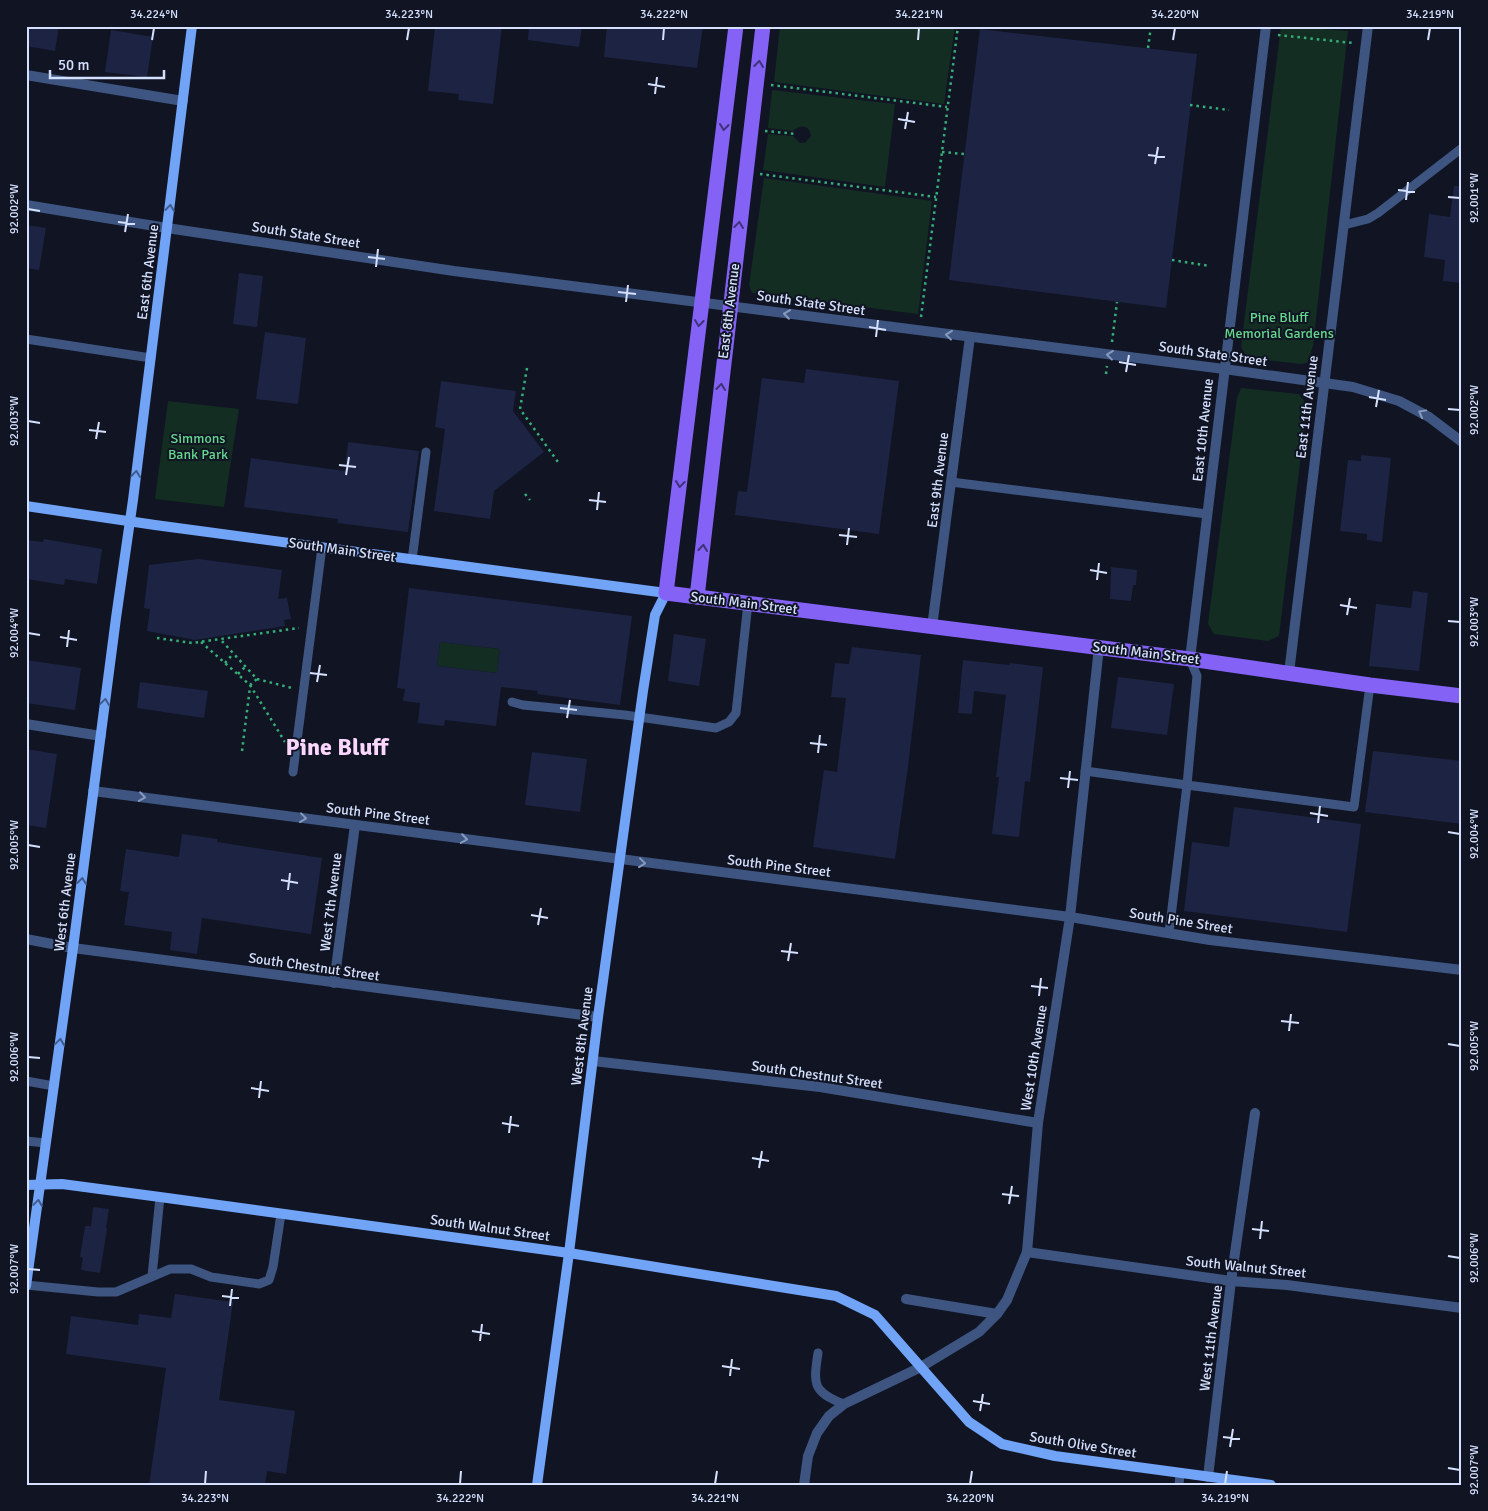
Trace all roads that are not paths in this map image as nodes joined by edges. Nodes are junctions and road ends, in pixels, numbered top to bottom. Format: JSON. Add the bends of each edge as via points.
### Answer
{"nodes":[{"id":1,"x":192,"y":26,"type":"edge"},
{"id":2,"x":736,"y":26,"type":"edge"},
{"id":3,"x":763,"y":26,"type":"edge"},
{"id":4,"x":1266,"y":26,"type":"edge"},
{"id":5,"x":1368,"y":26,"type":"edge"},
{"id":6,"x":26,"y":75,"type":"edge"},
{"id":7,"x":183,"y":101,"type":"junction"},
{"id":8,"x":1462,"y":148,"type":"edge"},
{"id":9,"x":26,"y":205,"type":"edge"},
{"id":10,"x":1344,"y":225,"type":"junction"},
{"id":11,"x":168,"y":228,"type":"junction"},
{"id":12,"x":702,"y":302,"type":"junction"},
{"id":13,"x":730,"y":306,"type":"junction"},
{"id":14,"x":970,"y":337,"type":"junction"},
{"id":15,"x":26,"y":339,"type":"edge"},
{"id":16,"x":151,"y":358,"type":"junction"},
{"id":17,"x":1224,"y":369,"type":"junction"},
{"id":18,"x":1324,"y":384,"type":"junction"},
{"id":19,"x":1462,"y":442,"type":"edge"},
{"id":20,"x":426,"y":452,"type":"dead end"},
{"id":21,"x":951,"y":482,"type":"junction"},
{"id":22,"x":26,"y":506,"type":"edge"},
{"id":23,"x":1207,"y":514,"type":"junction"},
{"id":24,"x":130,"y":522,"type":"junction"},
{"id":25,"x":322,"y":547,"type":"junction"},
{"id":26,"x":412,"y":560,"type":"junction"},
{"id":27,"x":666,"y":593,"type":"junction"},
{"id":28,"x":697,"y":597,"type":"junction"},
{"id":29,"x":748,"y":603,"type":"junction"},
{"id":30,"x":932,"y":626,"type":"junction"},
{"id":31,"x":1099,"y":647,"type":"junction"},
{"id":32,"x":1190,"y":659,"type":"junction"},
{"id":33,"x":1289,"y":673,"type":"junction"},
{"id":34,"x":1370,"y":685,"type":"junction"},
{"id":35,"x":1462,"y":696,"type":"edge"},
{"id":36,"x":512,"y":702,"type":"dead end"},
{"id":37,"x":639,"y":718,"type":"junction"},
{"id":38,"x":26,"y":724,"type":"edge"},
{"id":39,"x":101,"y":736,"type":"junction"},
{"id":40,"x":1085,"y":771,"type":"junction"},
{"id":41,"x":293,"y":772,"type":"dead end"},
{"id":42,"x":1186,"y":785,"type":"junction"},
{"id":43,"x":93,"y":791,"type":"junction"},
{"id":44,"x":355,"y":825,"type":"junction"},
{"id":45,"x":620,"y":860,"type":"junction"},
{"id":46,"x":1070,"y":918,"type":"junction"},
{"id":47,"x":1169,"y":933,"type":"junction"},
{"id":48,"x":26,"y":939,"type":"edge"},
{"id":49,"x":73,"y":948,"type":"junction"},
{"id":50,"x":1462,"y":970,"type":"edge"},
{"id":51,"x":334,"y":983,"type":"junction"},
{"id":52,"x":598,"y":1017,"type":"junction"},
{"id":53,"x":593,"y":1061,"type":"junction"},
{"id":54,"x":26,"y":1081,"type":"edge"},
{"id":55,"x":54,"y":1086,"type":"junction"},
{"id":56,"x":1255,"y":1114,"type":"dead end"},
{"id":57,"x":1038,"y":1123,"type":"junction"},
{"id":58,"x":26,"y":1141,"type":"edge"},
{"id":59,"x":46,"y":1143,"type":"junction"},
{"id":60,"x":26,"y":1185,"type":"edge"},
{"id":61,"x":40,"y":1185,"type":"junction"},
{"id":62,"x":160,"y":1197,"type":"junction"},
{"id":63,"x":281,"y":1214,"type":"junction"},
{"id":64,"x":1027,"y":1252,"type":"junction"},
{"id":65,"x":569,"y":1253,"type":"junction"},
{"id":66,"x":152,"y":1276,"type":"junction"},
{"id":67,"x":1231,"y":1281,"type":"junction"},
{"id":68,"x":26,"y":1286,"type":"edge"},
{"id":69,"x":906,"y":1299,"type":"dead end"},
{"id":70,"x":1462,"y":1308,"type":"edge"},
{"id":71,"x":997,"y":1314,"type":"junction"},
{"id":72,"x":818,"y":1354,"type":"dead end"},
{"id":73,"x":921,"y":1367,"type":"junction"},
{"id":74,"x":844,"y":1404,"type":"junction"},
{"id":75,"x":1180,"y":1473,"type":"junction"},
{"id":76,"x":1208,"y":1477,"type":"junction"},
{"id":77,"x":537,"y":1485,"type":"edge"},
{"id":78,"x":804,"y":1485,"type":"edge"},
{"id":79,"x":1179,"y":1485,"type":"edge"},
{"id":80,"x":1271,"y":1485,"type":"edge"}],
"edges":[{"from":1,"to":7,"type":"street","name":"East 6th Avenue"},
{"from":2,"to":12,"type":"main road","name":"East 8th Avenue","one_way":true},
{"from":13,"to":3,"type":"main road","name":"East 8th Avenue","one_way":true},
{"from":4,"to":17,"type":"street","name":"East 10th Avenue"},
{"from":5,"to":10,"type":"street","name":"East 11th Avenue"},
{"from":6,"to":7,"type":"street"},
{"from":11,"to":7,"type":"street","name":"East 6th Avenue","one_way":true},
{"from":8,"to":10,"type":"lane","via":[[1368,220]]},
{"from":9,"to":11,"type":"street","name":"South State Street"},
{"from":10,"to":18,"type":"street","name":"East 11th Avenue"},
{"from":11,"to":12,"type":"street","name":"South State Street","via":[[454,271]]},
{"from":11,"to":16,"type":"street","name":"East 6th Avenue"},
{"from":12,"to":13,"type":"street","name":"South State Street"},
{"from":12,"to":27,"type":"main road","name":"East 8th Avenue","one_way":true},
{"from":14,"to":13,"type":"street","name":"South State Street","one_way":true},
{"from":28,"to":13,"type":"main road","name":"East 8th Avenue","one_way":true},
{"from":17,"to":14,"type":"street","name":"South State Street","one_way":true},
{"from":14,"to":21,"type":"street","name":"East 9th Avenue"},
{"from":15,"to":16,"type":"lane"},
{"from":24,"to":16,"type":"street","name":"East 6th Avenue","one_way":true},
{"from":17,"to":18,"type":"street","name":"South State Street"},
{"from":17,"to":23,"type":"street","name":"East 10th Avenue"},
{"from":19,"to":18,"type":"street","name":"South State Street","one_way":true,"via":[[1429,417],[1399,401],[1353,387]]},
{"from":18,"to":33,"type":"street","name":"East 11th Avenue"},
{"from":20,"to":26,"type":"lane"},
{"from":21,"to":23,"type":"lane"},
{"from":21,"to":30,"type":"street","name":"East 9th Avenue"},
{"from":22,"to":24,"type":"street","name":"South Main Street"},
{"from":23,"to":32,"type":"street","name":"East 10th Avenue"},
{"from":24,"to":25,"type":"street","name":"South Main Street"},
{"from":39,"to":24,"type":"street","name":"West 6th Avenue","one_way":true},
{"from":25,"to":26,"type":"street","name":"South Main Street"},
{"from":25,"to":41,"type":"lane"},
{"from":26,"to":27,"type":"street","name":"South Main Street"},
{"from":27,"to":28,"type":"main road","name":"South Main Street"},
{"from":27,"to":37,"type":"street","name":"West 8th Avenue","via":[[654,615]]},
{"from":28,"to":29,"type":"main road","name":"South Main Street"},
{"from":29,"to":30,"type":"main road","name":"South Main Street"},
{"from":29,"to":37,"type":"lane","via":[[736,713],[729,722],[716,728]]},
{"from":30,"to":31,"type":"main road","name":"South Main Street"},
{"from":31,"to":32,"type":"main road","name":"South Main Street"},
{"from":31,"to":40,"type":"street","name":"West 10th Avenue"},
{"from":32,"to":33,"type":"main road","name":"South Main Street"},
{"from":32,"to":42,"type":"lane","via":[[1197,676]]},
{"from":33,"to":34,"type":"main road","name":"South Main Street"},
{"from":34,"to":35,"type":"main road","name":"South Main Street"},
{"from":34,"to":42,"type":"lane","via":[[1354,807]]},
{"from":36,"to":37,"type":"lane"},
{"from":37,"to":45,"type":"street","name":"West 8th Avenue"},
{"from":38,"to":39,"type":"street"},
{"from":39,"to":43,"type":"street","name":"West 6th Avenue"},
{"from":40,"to":42,"type":"lane"},
{"from":40,"to":46,"type":"street","name":"West 10th Avenue"},
{"from":42,"to":47,"type":"lane"},
{"from":43,"to":44,"type":"street","name":"South Pine Street","one_way":true},
{"from":49,"to":43,"type":"street","name":"West 6th Avenue","one_way":true},
{"from":44,"to":45,"type":"street","name":"South Pine Street","one_way":true},
{"from":44,"to":51,"type":"street","name":"West 7th Avenue"},
{"from":45,"to":46,"type":"street","name":"South Pine Street","one_way":true},
{"from":45,"to":52,"type":"street","name":"West 8th Avenue"},
{"from":46,"to":47,"type":"street","name":"South Pine Street"},
{"from":46,"to":57,"type":"street","name":"West 10th Avenue"},
{"from":47,"to":50,"type":"street","name":"South Pine Street"},
{"from":48,"to":49,"type":"street","name":"South Chestnut Street"},
{"from":49,"to":51,"type":"street","name":"South Chestnut Street"},
{"from":55,"to":49,"type":"street","name":"West 6th Avenue","one_way":true},
{"from":51,"to":52,"type":"street","name":"South Chestnut Street"},
{"from":52,"to":53,"type":"street","name":"West 8th Avenue"},
{"from":53,"to":57,"type":"street","name":"South Chestnut Street","via":[[820,1087]]},
{"from":53,"to":65,"type":"street","name":"West 8th Avenue"},
{"from":54,"to":55,"type":"lane"},
{"from":55,"to":59,"type":"street","name":"West 6th Avenue"},
{"from":56,"to":67,"type":"street","name":"West 11th Avenue"},
{"from":57,"to":64,"type":"street","name":"West 10th Avenue"},
{"from":58,"to":59,"type":"lane"},
{"from":59,"to":61,"type":"street","name":"West 6th Avenue"},
{"from":60,"to":61,"type":"street","name":"South Walnut Street"},
{"from":61,"to":62,"type":"street","name":"South Walnut Street","via":[[62,1184]]},
{"from":68,"to":61,"type":"street","name":"West 6th Avenue","one_way":true},
{"from":62,"to":63,"type":"street","name":"South Walnut Street"},
{"from":62,"to":66,"type":"lane"},
{"from":63,"to":65,"type":"street","name":"South Walnut Street"},
{"from":63,"to":66,"type":"lane","via":[[269,1280],[259,1284],[211,1277],[191,1269],[170,1269]]},
{"from":64,"to":67,"type":"street","name":"South Walnut Street"},
{"from":64,"to":71,"type":"street","name":"West 10th Avenue","via":[[1007,1300]]},
{"from":65,"to":73,"type":"street","name":"South Walnut Street","via":[[836,1296],[875,1315]]},
{"from":65,"to":77,"type":"street","name":"West 8th Avenue"},
{"from":66,"to":68,"type":"lane","via":[[116,1292]]},
{"from":67,"to":70,"type":"street","name":"South Walnut Street","via":[[1287,1285]]},
{"from":67,"to":76,"type":"street","name":"West 11th Avenue"},
{"from":69,"to":71,"type":"street"},
{"from":71,"to":73,"type":"street","name":"West 10th Avenue","via":[[980,1332]]},
{"from":72,"to":74,"type":"lane","via":[[816,1381],[819,1391]]},
{"from":73,"to":74,"type":"street","name":"West 10th Avenue"},
{"from":73,"to":75,"type":"street","name":"South Olive Street","via":[[969,1422],[1002,1444],[1055,1456]]},
{"from":74,"to":78,"type":"street","name":"West 10th Avenue","via":[[829,1416],[817,1433],[808,1456]]},
{"from":75,"to":76,"type":"street","name":"South Olive Street"},
{"from":75,"to":79,"type":"lane"},
{"from":76,"to":80,"type":"street","name":"South Olive Street"}]}
